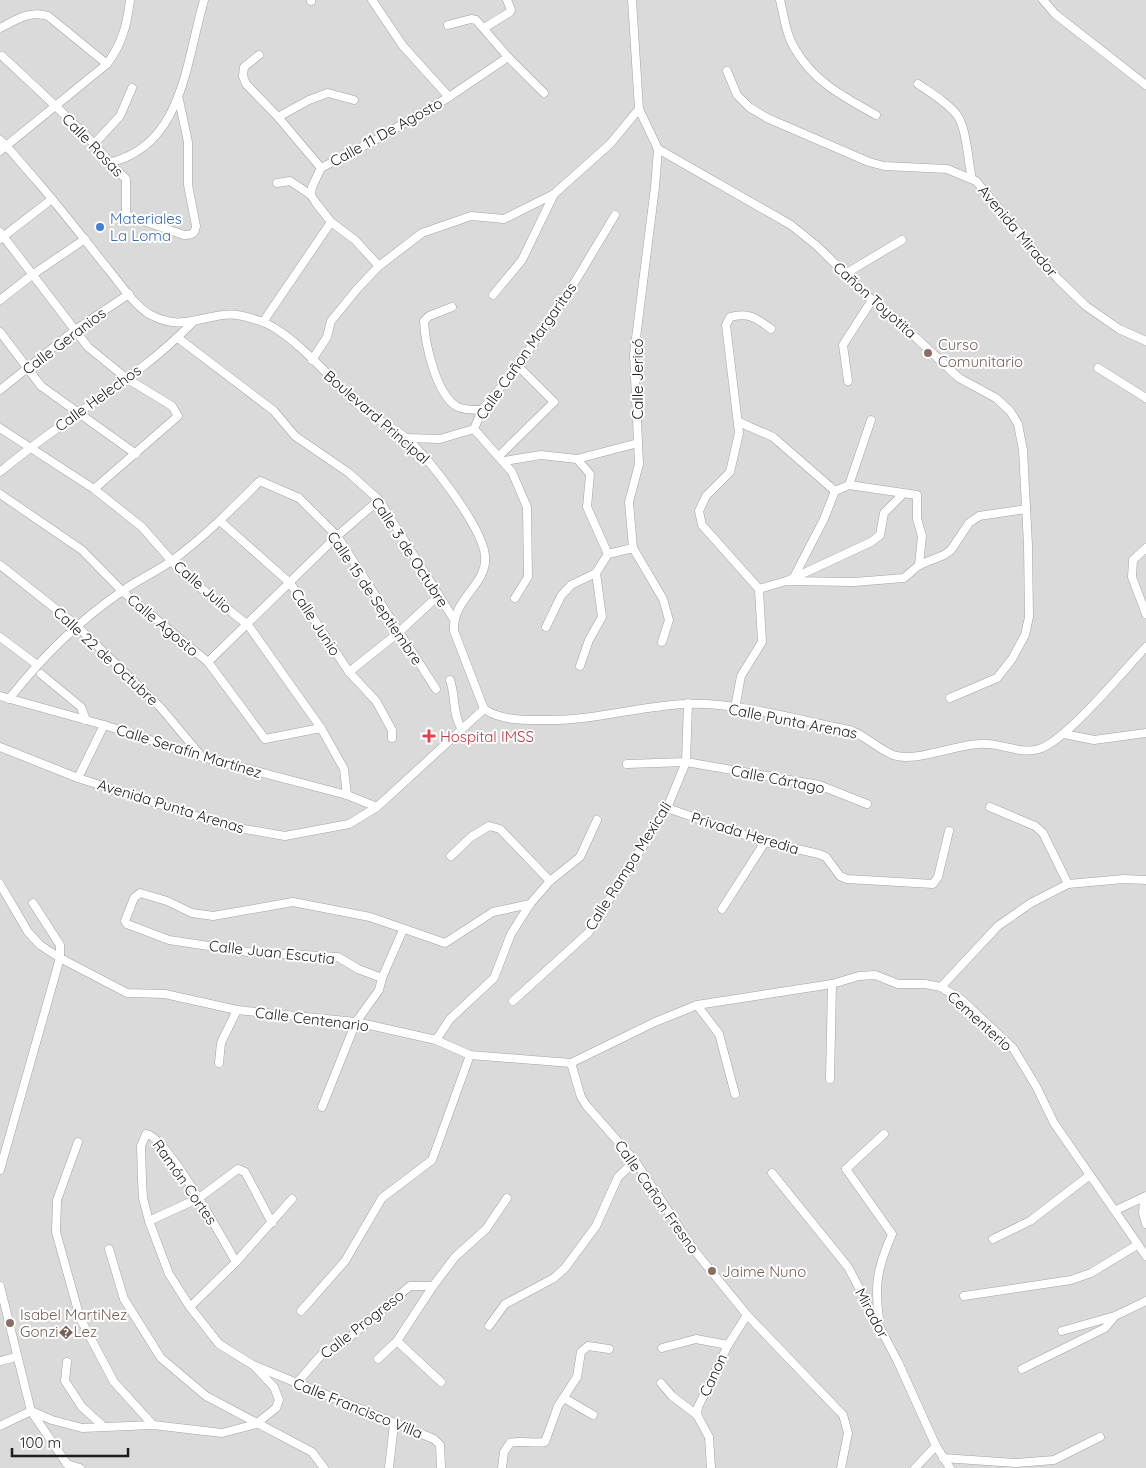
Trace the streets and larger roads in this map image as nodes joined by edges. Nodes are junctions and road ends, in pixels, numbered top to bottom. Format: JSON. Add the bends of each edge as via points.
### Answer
{"nodes":[{"id":1,"x":130,"y":0,"type":"edge"},
{"id":2,"x":204,"y":0,"type":"edge"},
{"id":3,"x":372,"y":0,"type":"edge"},
{"id":4,"x":507,"y":0,"type":"edge"},
{"id":5,"x":632,"y":0,"type":"edge"},
{"id":6,"x":780,"y":0,"type":"edge"},
{"id":7,"x":1043,"y":0,"type":"edge"},
{"id":8,"x":448,"y":25,"type":"dead end"},
{"id":9,"x":0,"y":28,"type":"edge"},
{"id":10,"x":484,"y":28,"type":"junction"},
{"id":11,"x":258,"y":55,"type":"dead end"},
{"id":12,"x":2,"y":56,"type":"dead end"},
{"id":13,"x":508,"y":57,"type":"junction"},
{"id":14,"x":107,"y":64,"type":"junction"},
{"id":15,"x":727,"y":71,"type":"dead end"},
{"id":16,"x":918,"y":84,"type":"dead end"},
{"id":17,"x":1146,"y":86,"type":"edge"},
{"id":18,"x":132,"y":88,"type":"dead end"},
{"id":19,"x":544,"y":93,"type":"dead end"},
{"id":20,"x":449,"y":96,"type":"junction"},
{"id":21,"x":178,"y":100,"type":"junction"},
{"id":22,"x":354,"y":100,"type":"dead end"},
{"id":23,"x":56,"y":106,"type":"junction"},
{"id":24,"x":639,"y":109,"type":"junction"},
{"id":25,"x":876,"y":115,"type":"dead end"},
{"id":26,"x":278,"y":117,"type":"junction"},
{"id":27,"x":94,"y":144,"type":"junction"},
{"id":28,"x":2,"y":146,"type":"edge"},
{"id":29,"x":658,"y":149,"type":"junction"},
{"id":30,"x":107,"y":162,"type":"junction"},
{"id":31,"x":321,"y":168,"type":"junction"},
{"id":32,"x":972,"y":179,"type":"junction"},
{"id":33,"x":278,"y":183,"type":"dead end"},
{"id":34,"x":554,"y":194,"type":"junction"},
{"id":35,"x":312,"y":195,"type":"junction"},
{"id":36,"x":52,"y":199,"type":"junction"},
{"id":37,"x":615,"y":215,"type":"dead end"},
{"id":38,"x":331,"y":222,"type":"junction"},
{"id":39,"x":1,"y":236,"type":"edge"},
{"id":40,"x":85,"y":239,"type":"junction"},
{"id":41,"x":902,"y":240,"type":"dead end"},
{"id":42,"x":379,"y":266,"type":"junction"},
{"id":43,"x":845,"y":274,"type":"junction"},
{"id":44,"x":32,"y":275,"type":"junction"},
{"id":45,"x":129,"y":294,"type":"junction"},
{"id":46,"x":493,"y":295,"type":"dead end"},
{"id":47,"x":0,"y":300,"type":"edge"},
{"id":48,"x":872,"y":300,"type":"junction"},
{"id":49,"x":452,"y":307,"type":"dead end"},
{"id":50,"x":193,"y":322,"type":"junction"},
{"id":51,"x":263,"y":322,"type":"junction"},
{"id":52,"x":771,"y":329,"type":"dead end"},
{"id":53,"x":75,"y":330,"type":"junction"},
{"id":54,"x":0,"y":332,"type":"edge"},
{"id":55,"x":178,"y":338,"type":"junction"},
{"id":56,"x":1146,"y":341,"type":"edge"},
{"id":57,"x":312,"y":360,"type":"junction"},
{"id":58,"x":518,"y":366,"type":"junction"},
{"id":59,"x":1098,"y":368,"type":"dead end"},
{"id":60,"x":28,"y":369,"type":"junction"},
{"id":61,"x":126,"y":378,"type":"junction"},
{"id":62,"x":848,"y":381,"type":"dead end"},
{"id":63,"x":0,"y":390,"type":"edge"},
{"id":64,"x":1146,"y":398,"type":"edge"},
{"id":65,"x":482,"y":410,"type":"junction"},
{"id":66,"x":80,"y":414,"type":"junction"},
{"id":67,"x":871,"y":420,"type":"dead end"},
{"id":68,"x":739,"y":422,"type":"junction"},
{"id":69,"x":0,"y":428,"type":"edge"},
{"id":70,"x":474,"y":429,"type":"junction"},
{"id":71,"x":406,"y":438,"type":"junction"},
{"id":72,"x":638,"y":443,"type":"junction"},
{"id":73,"x":29,"y":447,"type":"junction"},
{"id":74,"x":136,"y":454,"type":"junction"},
{"id":75,"x":502,"y":459,"type":"junction"},
{"id":76,"x":577,"y":459,"type":"junction"},
{"id":77,"x":0,"y":472,"type":"edge"},
{"id":78,"x":849,"y":485,"type":"junction"},
{"id":79,"x":94,"y":489,"type":"junction"},
{"id":80,"x":835,"y":491,"type":"junction"},
{"id":81,"x":0,"y":494,"type":"edge"},
{"id":82,"x":903,"y":494,"type":"junction"},
{"id":83,"x":379,"y":500,"type":"junction"},
{"id":84,"x":1026,"y":509,"type":"junction"},
{"id":85,"x":220,"y":521,"type":"junction"},
{"id":86,"x":337,"y":536,"type":"junction"},
{"id":87,"x":633,"y":548,"type":"junction"},
{"id":88,"x":1146,"y":548,"type":"edge"},
{"id":89,"x":608,"y":554,"type":"junction"},
{"id":90,"x":172,"y":560,"type":"junction"},
{"id":91,"x":0,"y":565,"type":"edge"},
{"id":92,"x":919,"y":565,"type":"junction"},
{"id":93,"x":596,"y":573,"type":"junction"},
{"id":94,"x":790,"y":579,"type":"junction"},
{"id":95,"x":290,"y":583,"type":"junction"},
{"id":96,"x":759,"y":589,"type":"junction"},
{"id":97,"x":122,"y":591,"type":"junction"},
{"id":98,"x":438,"y":596,"type":"junction"},
{"id":99,"x":515,"y":598,"type":"dead end"},
{"id":100,"x":1146,"y":614,"type":"edge"},
{"id":101,"x":453,"y":618,"type":"junction"},
{"id":102,"x":76,"y":625,"type":"junction"},
{"id":103,"x":248,"y":625,"type":"junction"},
{"id":104,"x":546,"y":628,"type":"dead end"},
{"id":105,"x":398,"y":633,"type":"junction"},
{"id":106,"x":0,"y":637,"type":"edge"},
{"id":107,"x":662,"y":642,"type":"dead end"},
{"id":108,"x":1146,"y":647,"type":"edge"},
{"id":109,"x":208,"y":662,"type":"junction"},
{"id":110,"x":36,"y":664,"type":"junction"},
{"id":111,"x":580,"y":666,"type":"dead end"},
{"id":112,"x":349,"y":672,"type":"junction"},
{"id":113,"x":41,"y":674,"type":"dead end"},
{"id":114,"x":450,"y":680,"type":"dead end"},
{"id":115,"x":436,"y":689,"type":"dead end"},
{"id":116,"x":0,"y":696,"type":"edge"},
{"id":117,"x":950,"y":698,"type":"dead end"},
{"id":118,"x":9,"y":699,"type":"junction"},
{"id":119,"x":688,"y":704,"type":"junction"},
{"id":120,"x":484,"y":708,"type":"junction"},
{"id":121,"x":736,"y":708,"type":"junction"},
{"id":122,"x":86,"y":720,"type":"junction"},
{"id":123,"x":104,"y":725,"type":"junction"},
{"id":124,"x":321,"y":728,"type":"junction"},
{"id":125,"x":461,"y":728,"type":"junction"},
{"id":126,"x":1146,"y":733,"type":"edge"},
{"id":127,"x":1064,"y":734,"type":"junction"},
{"id":128,"x":392,"y":738,"type":"dead end"},
{"id":129,"x":0,"y":747,"type":"edge"},
{"id":130,"x":202,"y":757,"type":"junction"},
{"id":131,"x":686,"y":762,"type":"junction"},
{"id":132,"x":627,"y":764,"type":"dead end"},
{"id":133,"x":78,"y":778,"type":"junction"},
{"id":134,"x":347,"y":795,"type":"junction"},
{"id":135,"x":867,"y":804,"type":"dead end"},
{"id":136,"x":378,"y":807,"type":"junction"},
{"id":137,"x":990,"y":807,"type":"dead end"},
{"id":138,"x":666,"y":808,"type":"junction"},
{"id":139,"x":597,"y":820,"type":"dead end"},
{"id":140,"x":949,"y":831,"type":"dead end"},
{"id":141,"x":765,"y":842,"type":"junction"},
{"id":142,"x":451,"y":856,"type":"dead end"},
{"id":143,"x":1146,"y":880,"type":"edge"},
{"id":144,"x":550,"y":881,"type":"junction"},
{"id":145,"x":0,"y":884,"type":"edge"},
{"id":146,"x":1068,"y":884,"type":"junction"},
{"id":147,"x":33,"y":903,"type":"dead end"},
{"id":148,"x":530,"y":904,"type":"junction"},
{"id":149,"x":722,"y":909,"type":"dead end"},
{"id":150,"x":403,"y":930,"type":"junction"},
{"id":151,"x":60,"y":958,"type":"junction"},
{"id":152,"x":382,"y":978,"type":"junction"},
{"id":153,"x":832,"y":984,"type":"junction"},
{"id":154,"x":941,"y":986,"type":"junction"},
{"id":155,"x":513,"y":1001,"type":"dead end"},
{"id":156,"x":697,"y":1005,"type":"junction"},
{"id":157,"x":237,"y":1010,"type":"junction"},
{"id":158,"x":356,"y":1022,"type":"junction"},
{"id":159,"x":436,"y":1040,"type":"junction"},
{"id":160,"x":470,"y":1055,"type":"junction"},
{"id":161,"x":218,"y":1063,"type":"dead end"},
{"id":162,"x":571,"y":1063,"type":"junction"},
{"id":163,"x":830,"y":1079,"type":"dead end"},
{"id":164,"x":735,"y":1094,"type":"dead end"},
{"id":165,"x":322,"y":1107,"type":"dead end"},
{"id":166,"x":884,"y":1134,"type":"dead end"},
{"id":167,"x":78,"y":1142,"type":"dead end"},
{"id":168,"x":635,"y":1161,"type":"junction"},
{"id":169,"x":0,"y":1170,"type":"edge"},
{"id":170,"x":772,"y":1173,"type":"dead end"},
{"id":171,"x":1090,"y":1175,"type":"junction"},
{"id":172,"x":1145,"y":1197,"type":"edge"},
{"id":173,"x":199,"y":1198,"type":"junction"},
{"id":174,"x":507,"y":1198,"type":"dead end"},
{"id":175,"x":292,"y":1199,"type":"dead end"},
{"id":176,"x":1116,"y":1210,"type":"junction"},
{"id":177,"x":149,"y":1221,"type":"junction"},
{"id":178,"x":272,"y":1223,"type":"junction"},
{"id":179,"x":1146,"y":1224,"type":"edge"},
{"id":180,"x":993,"y":1239,"type":"dead end"},
{"id":181,"x":1137,"y":1245,"type":"junction"},
{"id":182,"x":109,"y":1249,"type":"dead end"},
{"id":183,"x":1146,"y":1256,"type":"edge"},
{"id":184,"x":236,"y":1262,"type":"junction"},
{"id":185,"x":0,"y":1286,"type":"edge"},
{"id":186,"x":433,"y":1286,"type":"junction"},
{"id":187,"x":964,"y":1296,"type":"dead end"},
{"id":188,"x":1146,"y":1301,"type":"edge"},
{"id":189,"x":190,"y":1307,"type":"junction"},
{"id":190,"x":301,"y":1310,"type":"dead end"},
{"id":191,"x":747,"y":1315,"type":"junction"},
{"id":192,"x":1116,"y":1316,"type":"junction"},
{"id":193,"x":489,"y":1326,"type":"dead end"},
{"id":194,"x":881,"y":1328,"type":"junction"},
{"id":195,"x":1062,"y":1331,"type":"dead end"},
{"id":196,"x":397,"y":1341,"type":"junction"},
{"id":197,"x":728,"y":1345,"type":"junction"},
{"id":198,"x":662,"y":1348,"type":"dead end"},
{"id":199,"x":609,"y":1349,"type":"dead end"},
{"id":200,"x":16,"y":1357,"type":"junction"},
{"id":201,"x":378,"y":1359,"type":"dead end"},
{"id":202,"x":0,"y":1361,"type":"edge"},
{"id":203,"x":67,"y":1362,"type":"dead end"},
{"id":204,"x":253,"y":1365,"type":"junction"},
{"id":205,"x":1022,"y":1369,"type":"dead end"},
{"id":206,"x":440,"y":1382,"type":"dead end"},
{"id":207,"x":661,"y":1383,"type":"dead end"},
{"id":208,"x":296,"y":1384,"type":"junction"},
{"id":209,"x":564,"y":1398,"type":"junction"},
{"id":210,"x":31,"y":1411,"type":"junction"},
{"id":211,"x":593,"y":1415,"type":"dead end"},
{"id":212,"x":697,"y":1415,"type":"junction"},
{"id":213,"x":256,"y":1424,"type":"junction"},
{"id":214,"x":394,"y":1424,"type":"junction"},
{"id":215,"x":153,"y":1425,"type":"junction"},
{"id":216,"x":0,"y":1426,"type":"edge"},
{"id":217,"x":103,"y":1426,"type":"junction"},
{"id":218,"x":1100,"y":1437,"type":"dead end"},
{"id":219,"x":936,"y":1446,"type":"junction"},
{"id":220,"x":943,"y":1458,"type":"junction"},
{"id":221,"x":66,"y":1466,"type":"edge"},
{"id":222,"x":80,"y":1468,"type":"edge"},
{"id":223,"x":324,"y":1468,"type":"edge"},
{"id":224,"x":389,"y":1468,"type":"edge"},
{"id":225,"x":441,"y":1468,"type":"edge"},
{"id":226,"x":502,"y":1468,"type":"edge"},
{"id":227,"x":711,"y":1468,"type":"edge"},
{"id":228,"x":841,"y":1468,"type":"edge"},
{"id":229,"x":915,"y":1468,"type":"edge"},
{"id":230,"x":950,"y":1468,"type":"edge"}],
"edges":[{"from":1,"to":14,"type":"street","via":[[119,48]]},
{"from":2,"to":21,"type":"street"},
{"from":3,"to":20,"type":"street","via":[[403,46]]},
{"from":4,"to":10,"type":"street","via":[[510,12]]},
{"from":5,"to":24,"type":"street"},
{"from":6,"to":25,"type":"street","via":[[794,49],[834,92]]},
{"from":7,"to":17,"type":"street","via":[[1055,14]]},
{"from":8,"to":10,"type":"street","via":[[471,19]]},
{"from":9,"to":14,"type":"street","via":[[30,14],[48,16]]},
{"from":10,"to":13,"type":"street"},
{"from":11,"to":26,"type":"street","via":[[244,67],[243,76],[246,84]]},
{"from":12,"to":23,"type":"street","name":"Calle Rosas"},
{"from":13,"to":19,"type":"street"},
{"from":13,"to":20,"type":"street","name":"Calle 11 De Agosto"},
{"from":14,"to":23,"type":"street"},
{"from":15,"to":32,"type":"street","name":"Avenida Mirador","via":[[737,95],[749,107],[776,122],[869,162],[884,166],[947,169]]},
{"from":16,"to":32,"type":"street","via":[[950,107],[958,117]]},
{"from":18,"to":27,"type":"street","via":[[120,116]]},
{"from":20,"to":31,"type":"street","name":"Calle 11 De Agosto"},
{"from":21,"to":30,"type":"street","via":[[145,146],[124,159]]},
{"from":21,"to":30,"type":"street","name":"Calle Rosas","via":[[188,142],[188,185],[195,232],[184,235],[126,215],[126,179]]},
{"from":22,"to":26,"type":"street","via":[[328,94]]},
{"from":23,"to":27,"type":"street","name":"Calle Rosas"},
{"from":23,"to":28,"type":"street"},
{"from":24,"to":29,"type":"street"},
{"from":24,"to":34,"type":"street","via":[[610,144]]},
{"from":26,"to":31,"type":"street"},
{"from":27,"to":30,"type":"street","name":"Calle Rosas"},
{"from":28,"to":36,"type":"street","name":"Boulevard Principal"},
{"from":29,"to":43,"type":"street","name":"Cañon Toyotita","via":[[792,225]]},
{"from":29,"to":72,"type":"street","name":"Calle Jericó","via":[[634,354]]},
{"from":31,"to":35,"type":"street","name":"Calle 11 De Agosto","via":[[312,187]]},
{"from":32,"to":56,"type":"street","name":"Avenida Mirador","via":[[1058,279],[1086,306],[1119,329]]},
{"from":33,"to":35,"type":"street","via":[[290,181]]},
{"from":34,"to":42,"type":"street","via":[[504,219],[471,216],[422,233]]},
{"from":34,"to":46,"type":"street","via":[[522,260]]},
{"from":35,"to":38,"type":"street"},
{"from":36,"to":39,"type":"street"},
{"from":36,"to":40,"type":"street","name":"Boulevard Principal"},
{"from":37,"to":58,"type":"street","name":"Calle Cañon Margaritas"},
{"from":38,"to":42,"type":"street","via":[[355,240]]},
{"from":38,"to":51,"type":"street"},
{"from":39,"to":44,"type":"street"},
{"from":40,"to":44,"type":"street"},
{"from":40,"to":45,"type":"street","name":"Boulevard Principal"},
{"from":41,"to":43,"type":"street"},
{"from":42,"to":57,"type":"street","via":[[331,321],[327,336]]},
{"from":43,"to":48,"type":"street","name":"Cañon Toyotita"},
{"from":44,"to":47,"type":"street"},
{"from":44,"to":53,"type":"street"},
{"from":45,"to":50,"type":"street","name":"Boulevard Principal","via":[[148,313],[170,323]]},
{"from":45,"to":53,"type":"street","name":"Calle Geranios"},
{"from":48,"to":62,"type":"street","via":[[843,345]]},
{"from":48,"to":84,"type":"street","name":"Cañon Toyotita","via":[[959,378],[996,398],[1010,412],[1018,424],[1023,450]]},
{"from":49,"to":65,"type":"street","via":[[424,321],[438,382],[446,398],[457,408]]},
{"from":50,"to":51,"type":"street","name":"Boulevard Principal","via":[[223,315],[240,315]]},
{"from":50,"to":55,"type":"street","name":"Calle Helechos"},
{"from":51,"to":57,"type":"street","name":"Boulevard Principal","via":[[286,336]]},
{"from":52,"to":68,"type":"street","via":[[756,317],[742,314],[730,317],[726,324]]},
{"from":53,"to":60,"type":"street","name":"Calle Geranios"},
{"from":53,"to":61,"type":"street","via":[[88,347]]},
{"from":54,"to":60,"type":"street"},
{"from":55,"to":61,"type":"street","name":"Calle Helechos"},
{"from":55,"to":83,"type":"street","name":"Calle 3 de Octubre","via":[[274,411],[294,436],[349,473]]},
{"from":57,"to":71,"type":"street","name":"Boulevard Principal","via":[[358,404]]},
{"from":58,"to":65,"type":"street","name":"Calle Cañon Margaritas"},
{"from":58,"to":75,"type":"street","via":[[554,402]]},
{"from":59,"to":64,"type":"street"},
{"from":60,"to":63,"type":"street","name":"Calle Geranios"},
{"from":60,"to":66,"type":"street","via":[[41,386]]},
{"from":61,"to":66,"type":"street","name":"Calle Helechos"},
{"from":61,"to":74,"type":"street","via":[[172,406],[178,416]]},
{"from":65,"to":70,"type":"street","name":"Calle Cañon Margaritas"},
{"from":66,"to":73,"type":"street","name":"Calle Helechos"},
{"from":66,"to":74,"type":"street"},
{"from":67,"to":78,"type":"street"},
{"from":68,"to":80,"type":"street","via":[[774,437]]},
{"from":68,"to":96,"type":"street","via":[[730,472],[706,496],[698,511],[702,526]]},
{"from":69,"to":73,"type":"street","name":"Calle Julio"},
{"from":70,"to":71,"type":"street","name":"Calle Cañon Margaritas","via":[[440,439]]},
{"from":70,"to":75,"type":"street"},
{"from":71,"to":101,"type":"street","name":"Boulevard Principal","via":[[433,464],[478,535],[486,557],[479,580]]},
{"from":72,"to":76,"type":"street"},
{"from":72,"to":87,"type":"street","name":"Calle Jericó","via":[[640,464],[629,502]]},
{"from":73,"to":77,"type":"street","name":"Calle Helechos"},
{"from":73,"to":79,"type":"street","name":"Calle Julio"},
{"from":74,"to":79,"type":"street"},
{"from":75,"to":76,"type":"street","via":[[541,455]]},
{"from":75,"to":99,"type":"street","via":[[512,472],[527,507],[528,577]]},
{"from":76,"to":89,"type":"street","via":[[590,474],[587,507]]},
{"from":78,"to":80,"type":"street"},
{"from":78,"to":82,"type":"street"},
{"from":79,"to":90,"type":"street","name":"Calle Julio","via":[[142,527]]},
{"from":80,"to":94,"type":"street","via":[[824,519]]},
{"from":81,"to":97,"type":"street","name":"Calle Agosto","via":[[82,550]]},
{"from":82,"to":92,"type":"street","via":[[917,495],[917,520],[922,536]]},
{"from":82,"to":94,"type":"street","via":[[884,513],[880,535],[871,542]]},
{"from":83,"to":86,"type":"street"},
{"from":83,"to":98,"type":"street","name":"Calle 3 de Octubre"},
{"from":84,"to":92,"type":"street","via":[[979,516],[968,523],[951,550]]},
{"from":84,"to":117,"type":"street","name":"Cañon Toyotita","via":[[1030,617],[1025,635],[997,678]]},
{"from":85,"to":86,"type":"street","name":"Calle 15 de Septiembre","via":[[260,481],[299,498]]},
{"from":85,"to":90,"type":"street"},
{"from":85,"to":95,"type":"street","name":"Calle Junio"},
{"from":86,"to":95,"type":"street"},
{"from":86,"to":105,"type":"street","name":"Calle 15 de Septiembre"},
{"from":87,"to":89,"type":"street"},
{"from":87,"to":107,"type":"street","via":[[663,599],[669,620]]},
{"from":88,"to":100,"type":"street","via":[[1133,560],[1132,577]]},
{"from":89,"to":93,"type":"street"},
{"from":90,"to":97,"type":"street"},
{"from":90,"to":103,"type":"street","name":"Calle Julio","via":[[183,574]]},
{"from":91,"to":102,"type":"street","name":"Calle 22 de Octubre"},
{"from":92,"to":94,"type":"street","via":[[904,578],[854,582]]},
{"from":93,"to":104,"type":"street","via":[[571,585],[561,596]]},
{"from":93,"to":111,"type":"street","via":[[602,617]]},
{"from":94,"to":96,"type":"street"},
{"from":95,"to":103,"type":"street"},
{"from":95,"to":112,"type":"street","name":"Calle Junio"},
{"from":96,"to":121,"type":"street","via":[[762,642],[742,676]]},
{"from":97,"to":102,"type":"street"},
{"from":97,"to":109,"type":"street","name":"Calle Agosto"},
{"from":98,"to":101,"type":"street","name":"Calle 3 de Octubre"},
{"from":98,"to":105,"type":"street"},
{"from":101,"to":120,"type":"street","via":[[454,631]]},
{"from":102,"to":110,"type":"street"},
{"from":102,"to":130,"type":"street","name":"Calle 22 de Octubre","via":[[161,708]]},
{"from":103,"to":109,"type":"street"},
{"from":103,"to":124,"type":"street","name":"Calle Julio"},
{"from":105,"to":112,"type":"street"},
{"from":105,"to":115,"type":"street","name":"Calle 15 de Septiembre"},
{"from":106,"to":110,"type":"street"},
{"from":108,"to":127,"type":"street","name":"Calle Punta Arenas"},
{"from":109,"to":124,"type":"street","name":"Calle Agosto","via":[[265,738]]},
{"from":110,"to":118,"type":"street"},
{"from":112,"to":128,"type":"street","name":"Calle Junio","via":[[376,701],[392,730]]},
{"from":113,"to":122,"type":"street","via":[[80,707]]},
{"from":114,"to":125,"type":"street","via":[[455,716]]},
{"from":116,"to":118,"type":"street","name":"Calle Serafín Martínez"},
{"from":118,"to":122,"type":"street","name":"Calle Serafín Martínez"},
{"from":119,"to":120,"type":"street","name":"Calle Punta Arenas","via":[[564,720],[497,716]]},
{"from":119,"to":121,"type":"street","name":"Calle Punta Arenas"},
{"from":119,"to":131,"type":"street","name":"Calle Rampa Mexicali"},
{"from":120,"to":125,"type":"street","name":"Avenida Punta Arenas"},
{"from":121,"to":127,"type":"street","name":"Calle Punta Arenas","via":[[850,730],[863,734],[892,754],[904,757],[978,744],[996,744],[1026,751],[1040,749]]},
{"from":122,"to":123,"type":"street","name":"Calle Serafín Martínez"},
{"from":123,"to":130,"type":"street","name":"Calle Serafín Martínez"},
{"from":123,"to":133,"type":"street"},
{"from":124,"to":134,"type":"street","name":"Calle Julio","via":[[344,769]]},
{"from":125,"to":136,"type":"street","name":"Avenida Punta Arenas"},
{"from":126,"to":127,"type":"street","via":[[1094,740]]},
{"from":129,"to":133,"type":"street","name":"Avenida Punta Arenas"},
{"from":130,"to":134,"type":"street","name":"Calle Serafín Martínez"},
{"from":131,"to":132,"type":"street","name":"Calle Cártago"},
{"from":131,"to":135,"type":"street","name":"Calle Cártago","via":[[820,785]]},
{"from":131,"to":138,"type":"street","name":"Calle Rampa Mexicali"},
{"from":133,"to":136,"type":"street","name":"Avenida Punta Arenas","via":[[227,826],[285,836],[348,824]]},
{"from":134,"to":136,"type":"street","name":"Calle Serafín Martínez"},
{"from":137,"to":146,"type":"street","via":[[1035,826],[1043,833]]},
{"from":138,"to":141,"type":"street","name":"Privada Heredia"},
{"from":138,"to":155,"type":"street","name":"Calle Rampa Mexicali","via":[[588,933]]},
{"from":139,"to":144,"type":"street","via":[[580,857]]},
{"from":140,"to":141,"type":"street","name":"Privada Heredia","via":[[938,877],[933,884],[847,879],[840,876],[826,857]]},
{"from":141,"to":149,"type":"street"},
{"from":142,"to":144,"type":"street","via":[[471,837],[489,826],[500,829]]},
{"from":143,"to":146,"type":"street"},
{"from":144,"to":148,"type":"street"},
{"from":145,"to":151,"type":"street","name":"Calle Centenario","via":[[28,932]]},
{"from":146,"to":154,"type":"street","via":[[1031,902],[998,926]]},
{"from":147,"to":151,"type":"street","via":[[60,945]]},
{"from":148,"to":150,"type":"street","name":"Calle Juan Escutia","via":[[492,912],[445,943]]},
{"from":148,"to":159,"type":"street","via":[[511,934],[494,978],[450,1019]]},
{"from":150,"to":152,"type":"street"},
{"from":150,"to":152,"type":"street","name":"Calle Juan Escutia","via":[[370,918],[293,902],[213,916],[202,915],[140,893],[134,898],[125,921],[169,940],[248,952],[338,957]]},
{"from":151,"to":157,"type":"street","name":"Calle Centenario","via":[[127,993],[165,994]]},
{"from":151,"to":169,"type":"street"},
{"from":152,"to":158,"type":"street","via":[[379,990]]},
{"from":153,"to":154,"type":"street","name":"Cementerio","via":[[875,975],[898,984]]},
{"from":153,"to":156,"type":"street","name":"Cementerio"},
{"from":153,"to":163,"type":"street"},
{"from":154,"to":171,"type":"street","name":"Cementerio","via":[[962,1000],[1013,1048],[1054,1123]]},
{"from":156,"to":162,"type":"street","name":"Cementerio"},
{"from":156,"to":164,"type":"street","via":[[719,1034]]},
{"from":157,"to":158,"type":"street","name":"Calle Centenario"},
{"from":157,"to":161,"type":"street","via":[[221,1043]]},
{"from":158,"to":159,"type":"street","name":"Calle Centenario"},
{"from":158,"to":165,"type":"street"},
{"from":159,"to":160,"type":"street","name":"Calle Centenario"},
{"from":160,"to":162,"type":"street","name":"Calle Centenario"},
{"from":160,"to":190,"type":"street","via":[[432,1160],[382,1198],[345,1261]]},
{"from":162,"to":168,"type":"street","name":"Calle Cañon Fresno","via":[[586,1105]]},
{"from":166,"to":194,"type":"street","via":[[846,1169],[892,1234],[879,1265],[876,1297]]},
{"from":167,"to":215,"type":"street","via":[[57,1200],[56,1232],[80,1318],[114,1382]]},
{"from":168,"to":191,"type":"street","name":"Calle Cañon Fresno","via":[[694,1250]]},
{"from":168,"to":193,"type":"street","via":[[618,1177],[596,1226],[565,1268],[554,1278],[505,1304]]},
{"from":170,"to":194,"type":"street","name":"Mirador","via":[[848,1267]]},
{"from":171,"to":176,"type":"street","name":"Cementerio"},
{"from":171,"to":180,"type":"street","via":[[1030,1221]]},
{"from":172,"to":176,"type":"street"},
{"from":172,"to":179,"type":"street","via":[[1143,1213]]},
{"from":173,"to":177,"type":"street"},
{"from":173,"to":177,"type":"street","name":"Ramón Cortes","via":[[157,1139],[146,1134],[140,1146],[143,1198]]},
{"from":173,"to":178,"type":"street","via":[[242,1169]]},
{"from":173,"to":184,"type":"street","name":"Ramón Cortes"},
{"from":174,"to":186,"type":"street","via":[[486,1229],[455,1257]]},
{"from":175,"to":178,"type":"street"},
{"from":176,"to":181,"type":"street","name":"Cementerio"},
{"from":177,"to":189,"type":"street","name":"Ramón Cortes","via":[[169,1274]]},
{"from":178,"to":184,"type":"street"},
{"from":181,"to":183,"type":"street","name":"Cementerio"},
{"from":181,"to":187,"type":"street","via":[[1091,1273],[1071,1280]]},
{"from":182,"to":213,"type":"street","via":[[124,1299],[161,1358],[206,1396]]},
{"from":184,"to":189,"type":"street"},
{"from":185,"to":200,"type":"street"},
{"from":186,"to":196,"type":"street","name":"Calle Progreso"},
{"from":186,"to":208,"type":"street","name":"Calle Progreso","via":[[410,1286],[345,1341],[323,1353]]},
{"from":188,"to":192,"type":"street"},
{"from":189,"to":204,"type":"street","name":"Ramón Cortes","via":[[219,1344]]},
{"from":191,"to":197,"type":"street","name":"Canon"},
{"from":191,"to":228,"type":"street","name":"Calle Cañon Fresno","via":[[842,1415],[848,1433]]},
{"from":192,"to":195,"type":"street"},
{"from":192,"to":205,"type":"street","via":[[1104,1328]]},
{"from":194,"to":219,"type":"street","name":"Mirador"},
{"from":196,"to":201,"type":"street","name":"Calle Progreso"},
{"from":196,"to":206,"type":"street"},
{"from":197,"to":198,"type":"street","via":[[696,1339]]},
{"from":197,"to":212,"type":"street","name":"Canon"},
{"from":199,"to":209,"type":"street","via":[[588,1346],[581,1352],[577,1377]]},
{"from":200,"to":202,"type":"street"},
{"from":200,"to":210,"type":"street"},
{"from":203,"to":217,"type":"street","via":[[65,1380],[82,1407]]},
{"from":204,"to":208,"type":"street","name":"Calle Francisco Villa"},
{"from":204,"to":213,"type":"street","via":[[274,1387],[279,1400],[276,1408]]},
{"from":207,"to":212,"type":"street"},
{"from":208,"to":214,"type":"street","name":"Calle Francisco Villa"},
{"from":209,"to":211,"type":"street"},
{"from":209,"to":226,"type":"street","via":[[545,1442],[510,1443],[504,1452]]},
{"from":210,"to":216,"type":"street"},
{"from":210,"to":217,"type":"street","via":[[82,1428]]},
{"from":210,"to":221,"type":"street"},
{"from":212,"to":227,"type":"street","name":"Canon","via":[[709,1437]]},
{"from":213,"to":215,"type":"street","via":[[222,1432]]},
{"from":213,"to":223,"type":"street","via":[[312,1452]]},
{"from":214,"to":224,"type":"street"},
{"from":214,"to":225,"type":"street","name":"Calle Francisco Villa","via":[[434,1439],[442,1452]]},
{"from":215,"to":217,"type":"street"},
{"from":218,"to":220,"type":"street","via":[[1054,1460],[1015,1463]]},
{"from":219,"to":220,"type":"street","name":"Mirador"},
{"from":219,"to":229,"type":"street"},
{"from":220,"to":230,"type":"street","name":"Mirador"},
{"from":221,"to":222,"type":"street"}]}
